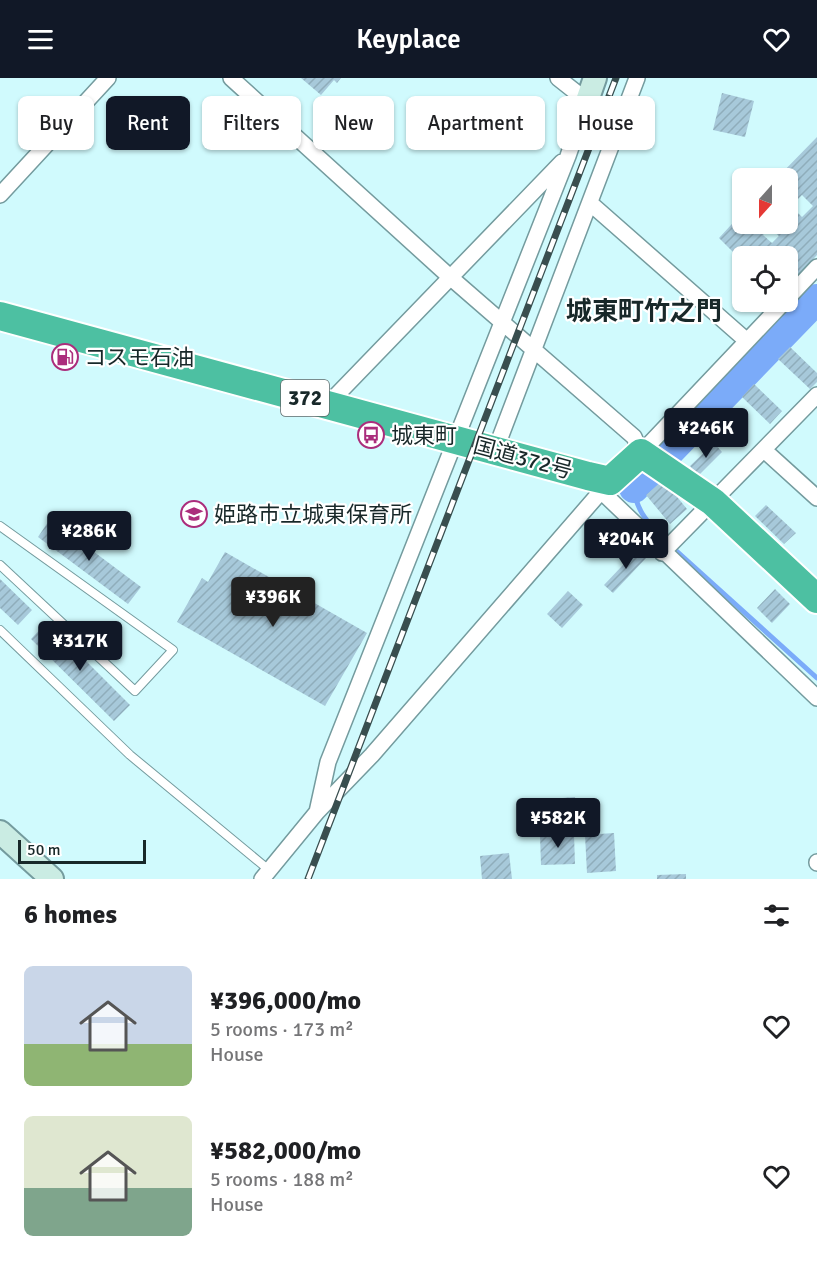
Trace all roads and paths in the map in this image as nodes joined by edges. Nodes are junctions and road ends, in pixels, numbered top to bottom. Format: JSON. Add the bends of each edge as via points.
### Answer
{"nodes":[{"id":1,"x":108,"y":78,"type":"edge"},
{"id":2,"x":231,"y":78,"type":"edge"},
{"id":3,"x":558,"y":78,"type":"edge"},
{"id":4,"x":595,"y":78,"type":"edge"},
{"id":5,"x":636,"y":78,"type":"edge"},
{"id":6,"x":580,"y":96,"type":"edge"},
{"id":7,"x":588,"y":96,"type":"edge"},
{"id":8,"x":570,"y":150,"type":"edge"},
{"id":9,"x":568,"y":156,"type":"junction"},
{"id":10,"x":0,"y":195,"type":"edge"},
{"id":11,"x":590,"y":203,"type":"junction"},
{"id":12,"x":817,"y":267,"type":"edge"},
{"id":13,"x":450,"y":277,"type":"junction"},
{"id":14,"x":798,"y":287,"type":"edge"},
{"id":15,"x":774,"y":312,"type":"edge"},
{"id":16,"x":0,"y":316,"type":"edge"},
{"id":17,"x":502,"y":322,"type":"junction"},
{"id":18,"x":747,"y":340,"type":"junction"},
{"id":19,"x":534,"y":350,"type":"junction"},
{"id":20,"x":817,"y":395,"type":"edge"},
{"id":21,"x":328,"y":404,"type":"junction"},
{"id":22,"x":453,"y":440,"type":"junction"},
{"id":23,"x":764,"y":450,"type":"junction"},
{"id":24,"x":495,"y":451,"type":"junction"},
{"id":25,"x":647,"y":457,"type":"junction"},
{"id":26,"x":605,"y":486,"type":"junction"},
{"id":27,"x":817,"y":498,"type":"edge"},
{"id":28,"x":713,"y":502,"type":"junction"},
{"id":29,"x":0,"y":526,"type":"edge"},
{"id":30,"x":662,"y":553,"type":"junction"},
{"id":31,"x":0,"y":564,"type":"edge"},
{"id":32,"x":817,"y":599,"type":"edge"},
{"id":33,"x":0,"y":630,"type":"edge"},
{"id":34,"x":817,"y":698,"type":"edge"},
{"id":35,"x":317,"y":812,"type":"junction"},
{"id":36,"x":0,"y":832,"type":"edge"},
{"id":37,"x":266,"y":875,"type":"edge"},
{"id":38,"x":52,"y":879,"type":"edge"}],
"edges":[{"from":1,"to":10,"type":"street"},
{"from":2,"to":13,"type":"street"},
{"from":3,"to":6,"type":"street"},
{"from":4,"to":7,"type":"street"},
{"from":5,"to":11,"type":"street"},
{"from":8,"to":9,"type":"street"},
{"from":9,"to":13,"type":"street"},
{"from":9,"to":17,"type":"street"},
{"from":11,"to":18,"type":"street"},
{"from":11,"to":19,"type":"street"},
{"from":12,"to":14,"type":"street"},
{"from":13,"to":17,"type":"street"},
{"from":13,"to":21,"type":"street"},
{"from":15,"to":18,"type":"street"},
{"from":16,"to":21,"type":"highway","name":"国道372号","number":"372"},
{"from":17,"to":19,"type":"street"},
{"from":17,"to":22,"type":"street"},
{"from":18,"to":25,"type":"street"},
{"from":19,"to":24,"type":"street"},
{"from":19,"to":25,"type":"street","via":[[634,437]]},
{"from":20,"to":23,"type":"street"},
{"from":21,"to":22,"type":"highway","name":"国道372号","number":"372"},
{"from":22,"to":24,"type":"highway","name":"国道372号","number":"372"},
{"from":22,"to":35,"type":"street","via":[[328,762]]},
{"from":23,"to":27,"type":"street"},
{"from":23,"to":28,"type":"street"},
{"from":24,"to":26,"type":"highway","name":"国道372号","number":"372"},
{"from":25,"to":26,"type":"highway"},
{"from":25,"to":28,"type":"highway"},
{"from":26,"to":30,"type":"street"},
{"from":26,"to":35,"type":"street"},
{"from":28,"to":30,"type":"street"},
{"from":28,"to":32,"type":"highway"},
{"from":29,"to":31,"type":"lane","via":[[173,650],[135,691]]},
{"from":30,"to":34,"type":"street"},
{"from":33,"to":37,"type":"lane","via":[[130,755]]},
{"from":35,"to":37,"type":"street"},
{"from":36,"to":38,"type":"street"}]}
